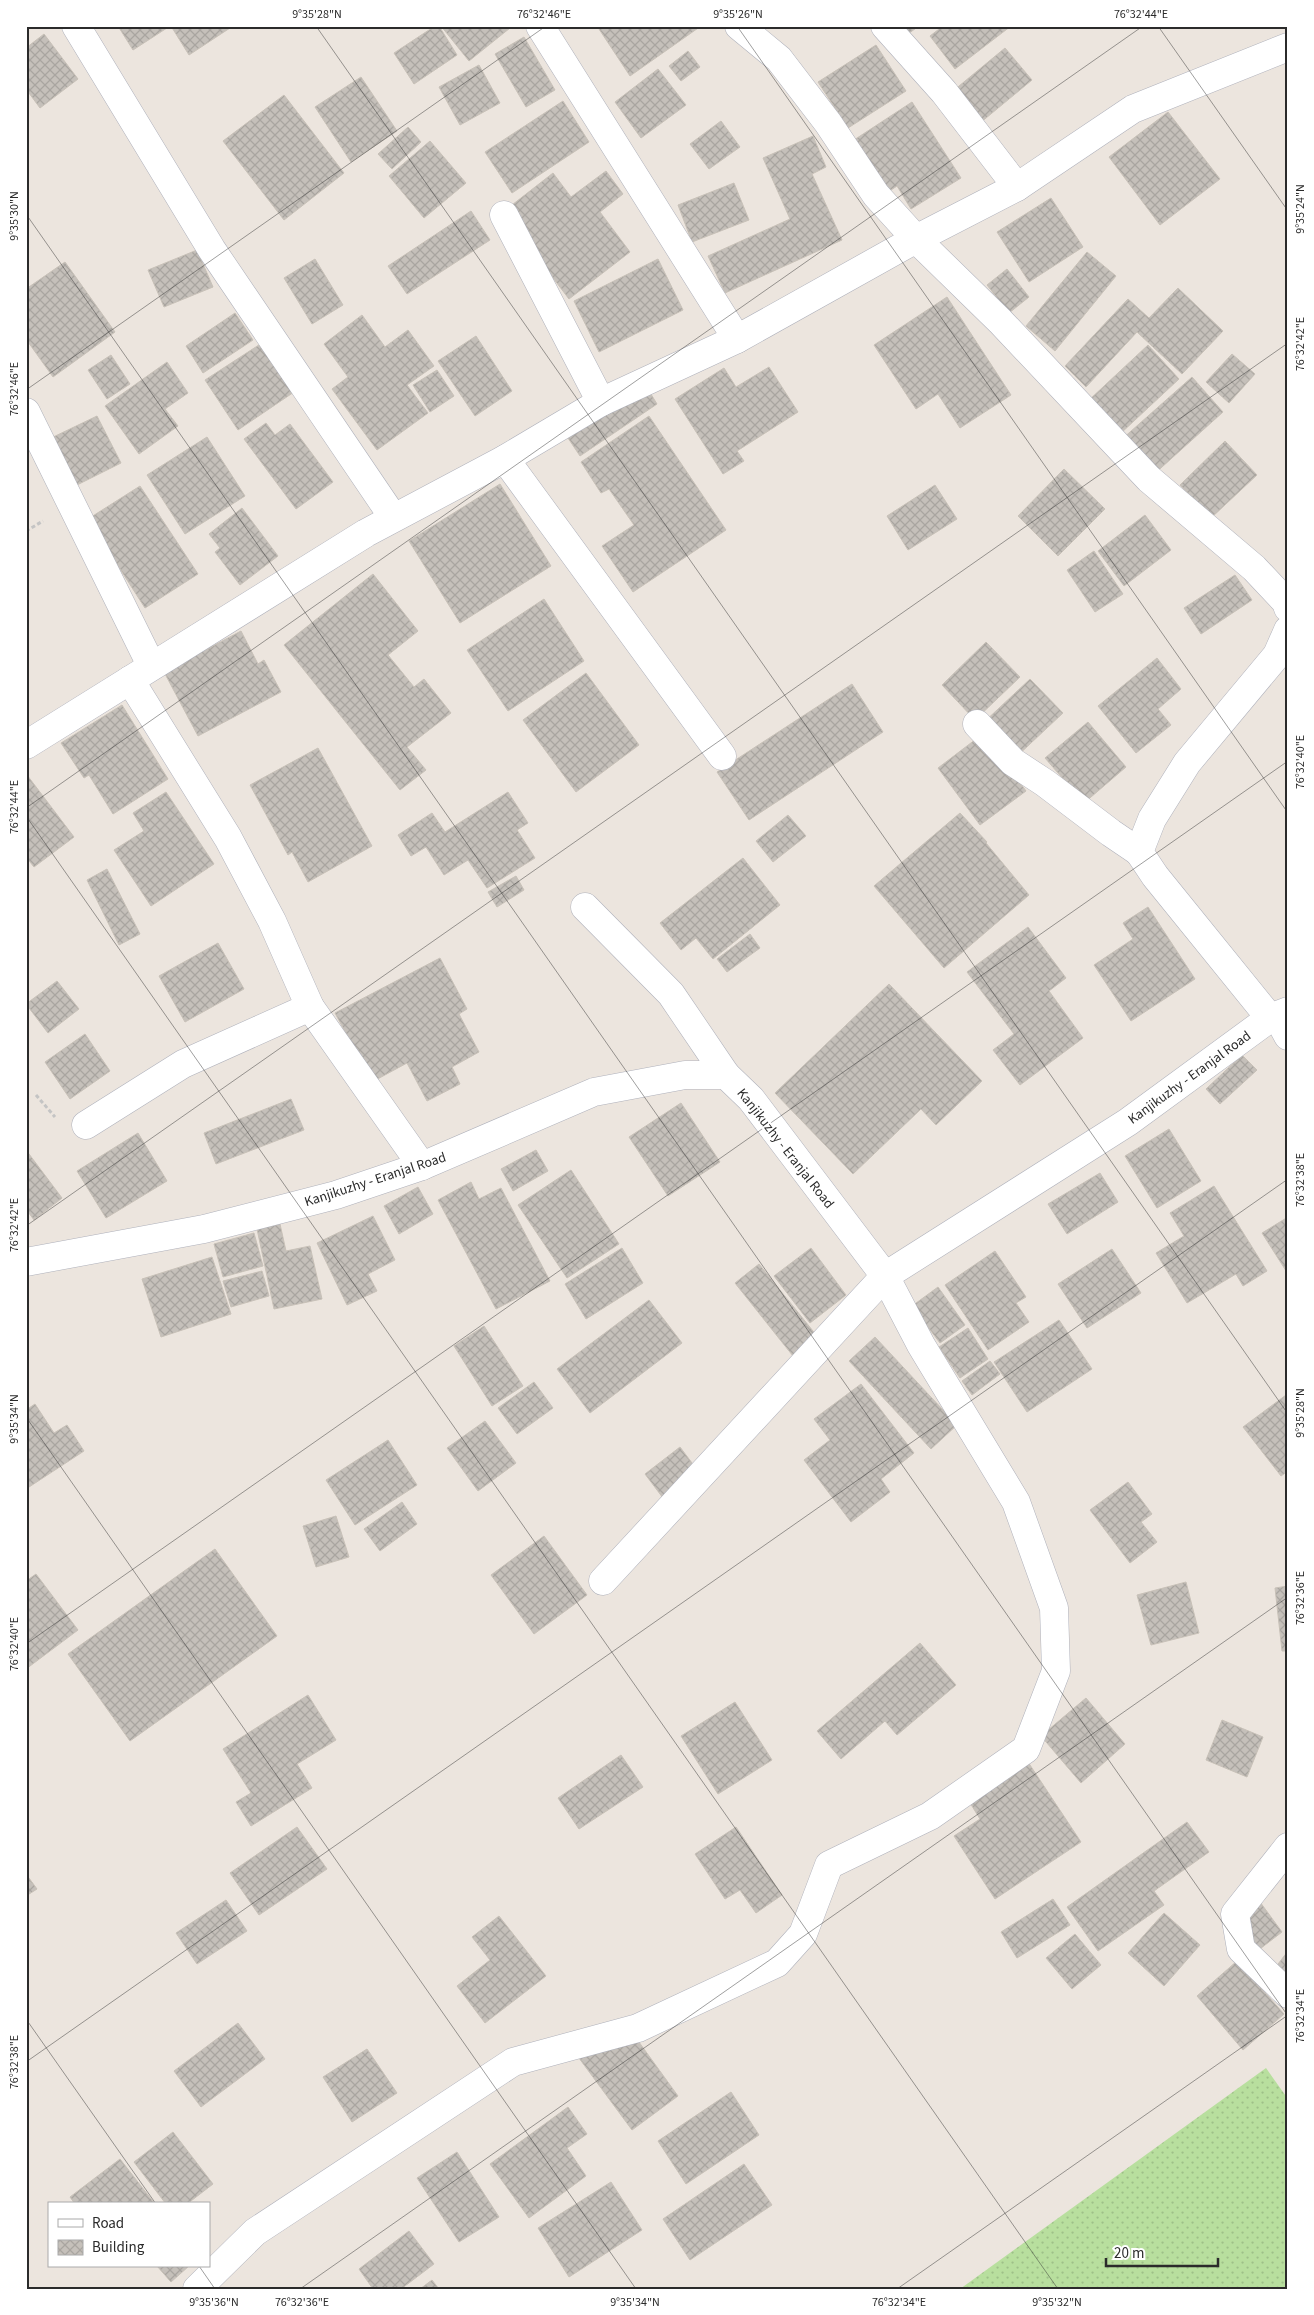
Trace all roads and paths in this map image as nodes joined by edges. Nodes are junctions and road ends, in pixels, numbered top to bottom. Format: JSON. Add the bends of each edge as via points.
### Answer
{"nodes":[{"id":1,"x":76,"y":26,"type":"edge"},
{"id":2,"x":540,"y":26,"type":"edge"},
{"id":3,"x":739,"y":26,"type":"edge"},
{"id":4,"x":885,"y":26,"type":"edge"},
{"id":5,"x":1288,"y":47,"type":"edge"},
{"id":6,"x":1017,"y":187,"type":"junction"},
{"id":7,"x":504,"y":215,"type":"dead end"},
{"id":8,"x":916,"y":240,"type":"junction"},
{"id":9,"x":737,"y":339,"type":"junction"},
{"id":10,"x":601,"y":402,"type":"junction"},
{"id":11,"x":26,"y":412,"type":"edge"},
{"id":12,"x":505,"y":459,"type":"junction"},
{"id":13,"x":393,"y":517,"type":"junction"},
{"id":14,"x":1288,"y":608,"type":"edge"},
{"id":15,"x":1288,"y":630,"type":"edge"},
{"id":16,"x":140,"y":673,"type":"junction"},
{"id":17,"x":977,"y":724,"type":"dead end"},
{"id":18,"x":26,"y":745,"type":"edge"},
{"id":19,"x":722,"y":756,"type":"dead end"},
{"id":20,"x":1139,"y":852,"type":"junction"},
{"id":21,"x":585,"y":908,"type":"dead end"},
{"id":22,"x":310,"y":1007,"type":"junction"},
{"id":23,"x":1281,"y":1020,"type":"edge"},
{"id":24,"x":726,"y":1075,"type":"junction"},
{"id":25,"x":86,"y":1125,"type":"dead end"},
{"id":26,"x":422,"y":1166,"type":"junction"},
{"id":27,"x":26,"y":1262,"type":"edge"},
{"id":28,"x":885,"y":1276,"type":"junction"},
{"id":29,"x":603,"y":1582,"type":"dead end"},
{"id":30,"x":1288,"y":1847,"type":"edge"},
{"id":31,"x":1288,"y":1994,"type":"edge"},
{"id":32,"x":197,"y":2289,"type":"edge"}],
"edges":[{"from":1,"to":13,"type":"street","via":[[212,250]]},
{"from":2,"to":9,"type":"street"},
{"from":3,"to":8,"type":"street","via":[[779,59],[828,123],[876,195]]},
{"from":4,"to":6,"type":"street","via":[[944,92]]},
{"from":5,"to":6,"type":"street","via":[[1133,109]]},
{"from":6,"to":8,"type":"street"},
{"from":7,"to":10,"type":"street"},
{"from":8,"to":9,"type":"street"},
{"from":8,"to":14,"type":"street","via":[[1000,321],[1149,480],[1254,568]]},
{"from":9,"to":10,"type":"street"},
{"from":10,"to":12,"type":"street"},
{"from":11,"to":16,"type":"street"},
{"from":12,"to":13,"type":"street"},
{"from":12,"to":19,"type":"street"},
{"from":13,"to":16,"type":"street"},
{"from":15,"to":20,"type":"street","via":[[1277,655],[1187,763],[1152,819]]},
{"from":16,"to":18,"type":"street"},
{"from":16,"to":22,"type":"street","via":[[272,921]]},
{"from":17,"to":20,"type":"street","via":[[1013,762]]},
{"from":20,"to":23,"type":"street","via":[[1155,876]]},
{"from":21,"to":24,"type":"street","via":[[672,994]]},
{"from":22,"to":25,"type":"street","via":[[183,1064]]},
{"from":22,"to":26,"type":"street"},
{"from":23,"to":28,"type":"street","name":"Kanjikuzhy - Eranjal Road","via":[[1128,1122]]},
{"from":24,"to":26,"type":"street","name":"Kanjikuzhy - Eranjal Road","via":[[685,1075],[594,1092]]},
{"from":24,"to":28,"type":"street","name":"Kanjikuzhy - Eranjal Road","via":[[751,1099]]},
{"from":26,"to":27,"type":"street","name":"Kanjikuzhy - Eranjal Road","via":[[336,1195],[204,1229]]},
{"from":28,"to":29,"type":"street"},
{"from":28,"to":32,"type":"street","via":[[921,1345],[1016,1502],[1054,1608],[1056,1671],[1026,1749],[930,1816],[829,1865],[803,1934],[777,1963],[638,2028],[513,2062],[255,2232]]},
{"from":30,"to":31,"type":"street","via":[[1235,1914],[1240,1949]]}]}
